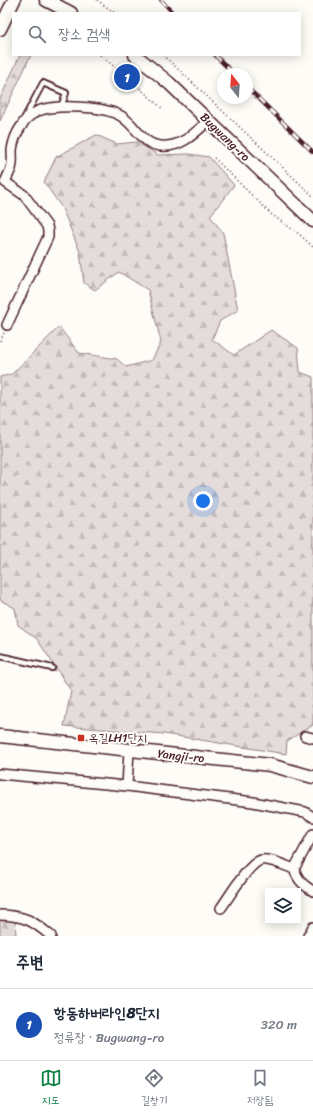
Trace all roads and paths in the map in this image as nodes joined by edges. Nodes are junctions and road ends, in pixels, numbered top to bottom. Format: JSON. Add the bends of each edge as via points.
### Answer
{"nodes":[{"id":1,"x":14,"y":0,"type":"edge"},
{"id":2,"x":46,"y":0,"type":"edge"},
{"id":3,"x":97,"y":0,"type":"edge"},
{"id":4,"x":69,"y":12,"type":"edge"},
{"id":5,"x":114,"y":12,"type":"edge"},
{"id":6,"x":0,"y":29,"type":"edge"},
{"id":7,"x":101,"y":56,"type":"edge"},
{"id":8,"x":136,"y":56,"type":"edge"},
{"id":9,"x":164,"y":56,"type":"edge"},
{"id":10,"x":61,"y":107,"type":"junction"},
{"id":11,"x":163,"y":109,"type":"dead end"},
{"id":12,"x":208,"y":121,"type":"junction"},
{"id":13,"x":22,"y":124,"type":"junction"},
{"id":14,"x":214,"y":158,"type":"dead end"},
{"id":15,"x":4,"y":182,"type":"junction"},
{"id":16,"x":0,"y":191,"type":"edge"},
{"id":17,"x":313,"y":196,"type":"edge"},
{"id":18,"x":313,"y":221,"type":"edge"},
{"id":19,"x":313,"y":247,"type":"edge"},
{"id":20,"x":8,"y":325,"type":"dead end"},
{"id":21,"x":0,"y":656,"type":"edge"},
{"id":22,"x":52,"y":668,"type":"dead end"},
{"id":23,"x":0,"y":736,"type":"edge"},
{"id":24,"x":129,"y":751,"type":"junction"},
{"id":25,"x":0,"y":774,"type":"edge"},
{"id":26,"x":313,"y":777,"type":"edge"},
{"id":27,"x":127,"y":786,"type":"junction"},
{"id":28,"x":313,"y":817,"type":"edge"},
{"id":29,"x":313,"y":834,"type":"edge"},
{"id":30,"x":294,"y":869,"type":"junction"},
{"id":31,"x":313,"y":891,"type":"edge"},
{"id":32,"x":221,"y":908,"type":"dead end"},
{"id":33,"x":0,"y":915,"type":"edge"},
{"id":34,"x":313,"y":927,"type":"edge"},
{"id":35,"x":51,"y":936,"type":"edge"},
{"id":36,"x":308,"y":936,"type":"edge"}],
"edges":[{"from":1,"to":6,"type":"street"},
{"from":2,"to":4,"type":"street"},
{"from":3,"to":5,"type":"path"},
{"from":7,"to":11,"type":"path"},
{"from":8,"to":12,"type":"street","name":"Bugwang-ro"},
{"from":9,"to":17,"type":"path"},
{"from":10,"to":12,"type":"street","via":[[113,112],[128,121],[144,139],[161,146],[180,143]]},
{"from":10,"to":13,"type":"street","via":[[37,112]]},
{"from":10,"to":13,"type":"lane","via":[[66,93],[43,83]]},
{"from":12,"to":18,"type":"street","name":"Bugwang-ro"},
{"from":13,"to":15,"type":"street","via":[[13,144],[11,169]]},
{"from":14,"to":19,"type":"path","via":[[271,214]]},
{"from":15,"to":16,"type":"street"},
{"from":15,"to":20,"type":"street","via":[[24,195],[48,231]]},
{"from":21,"to":22,"type":"lane"},
{"from":23,"to":24,"type":"street","name":"Yangji-ro"},
{"from":24,"to":26,"type":"street","name":"Yangji-ro","via":[[270,765]]},
{"from":24,"to":27,"type":"street"},
{"from":25,"to":27,"type":"street"},
{"from":27,"to":28,"type":"street","via":[[253,802],[305,812]]},
{"from":29,"to":30,"type":"street"},
{"from":30,"to":31,"type":"street","via":[[299,881]]},
{"from":30,"to":32,"type":"street","via":[[266,860],[256,863]]},
{"from":33,"to":35,"type":"street","via":[[30,920]]},
{"from":34,"to":36,"type":"street"}]}
